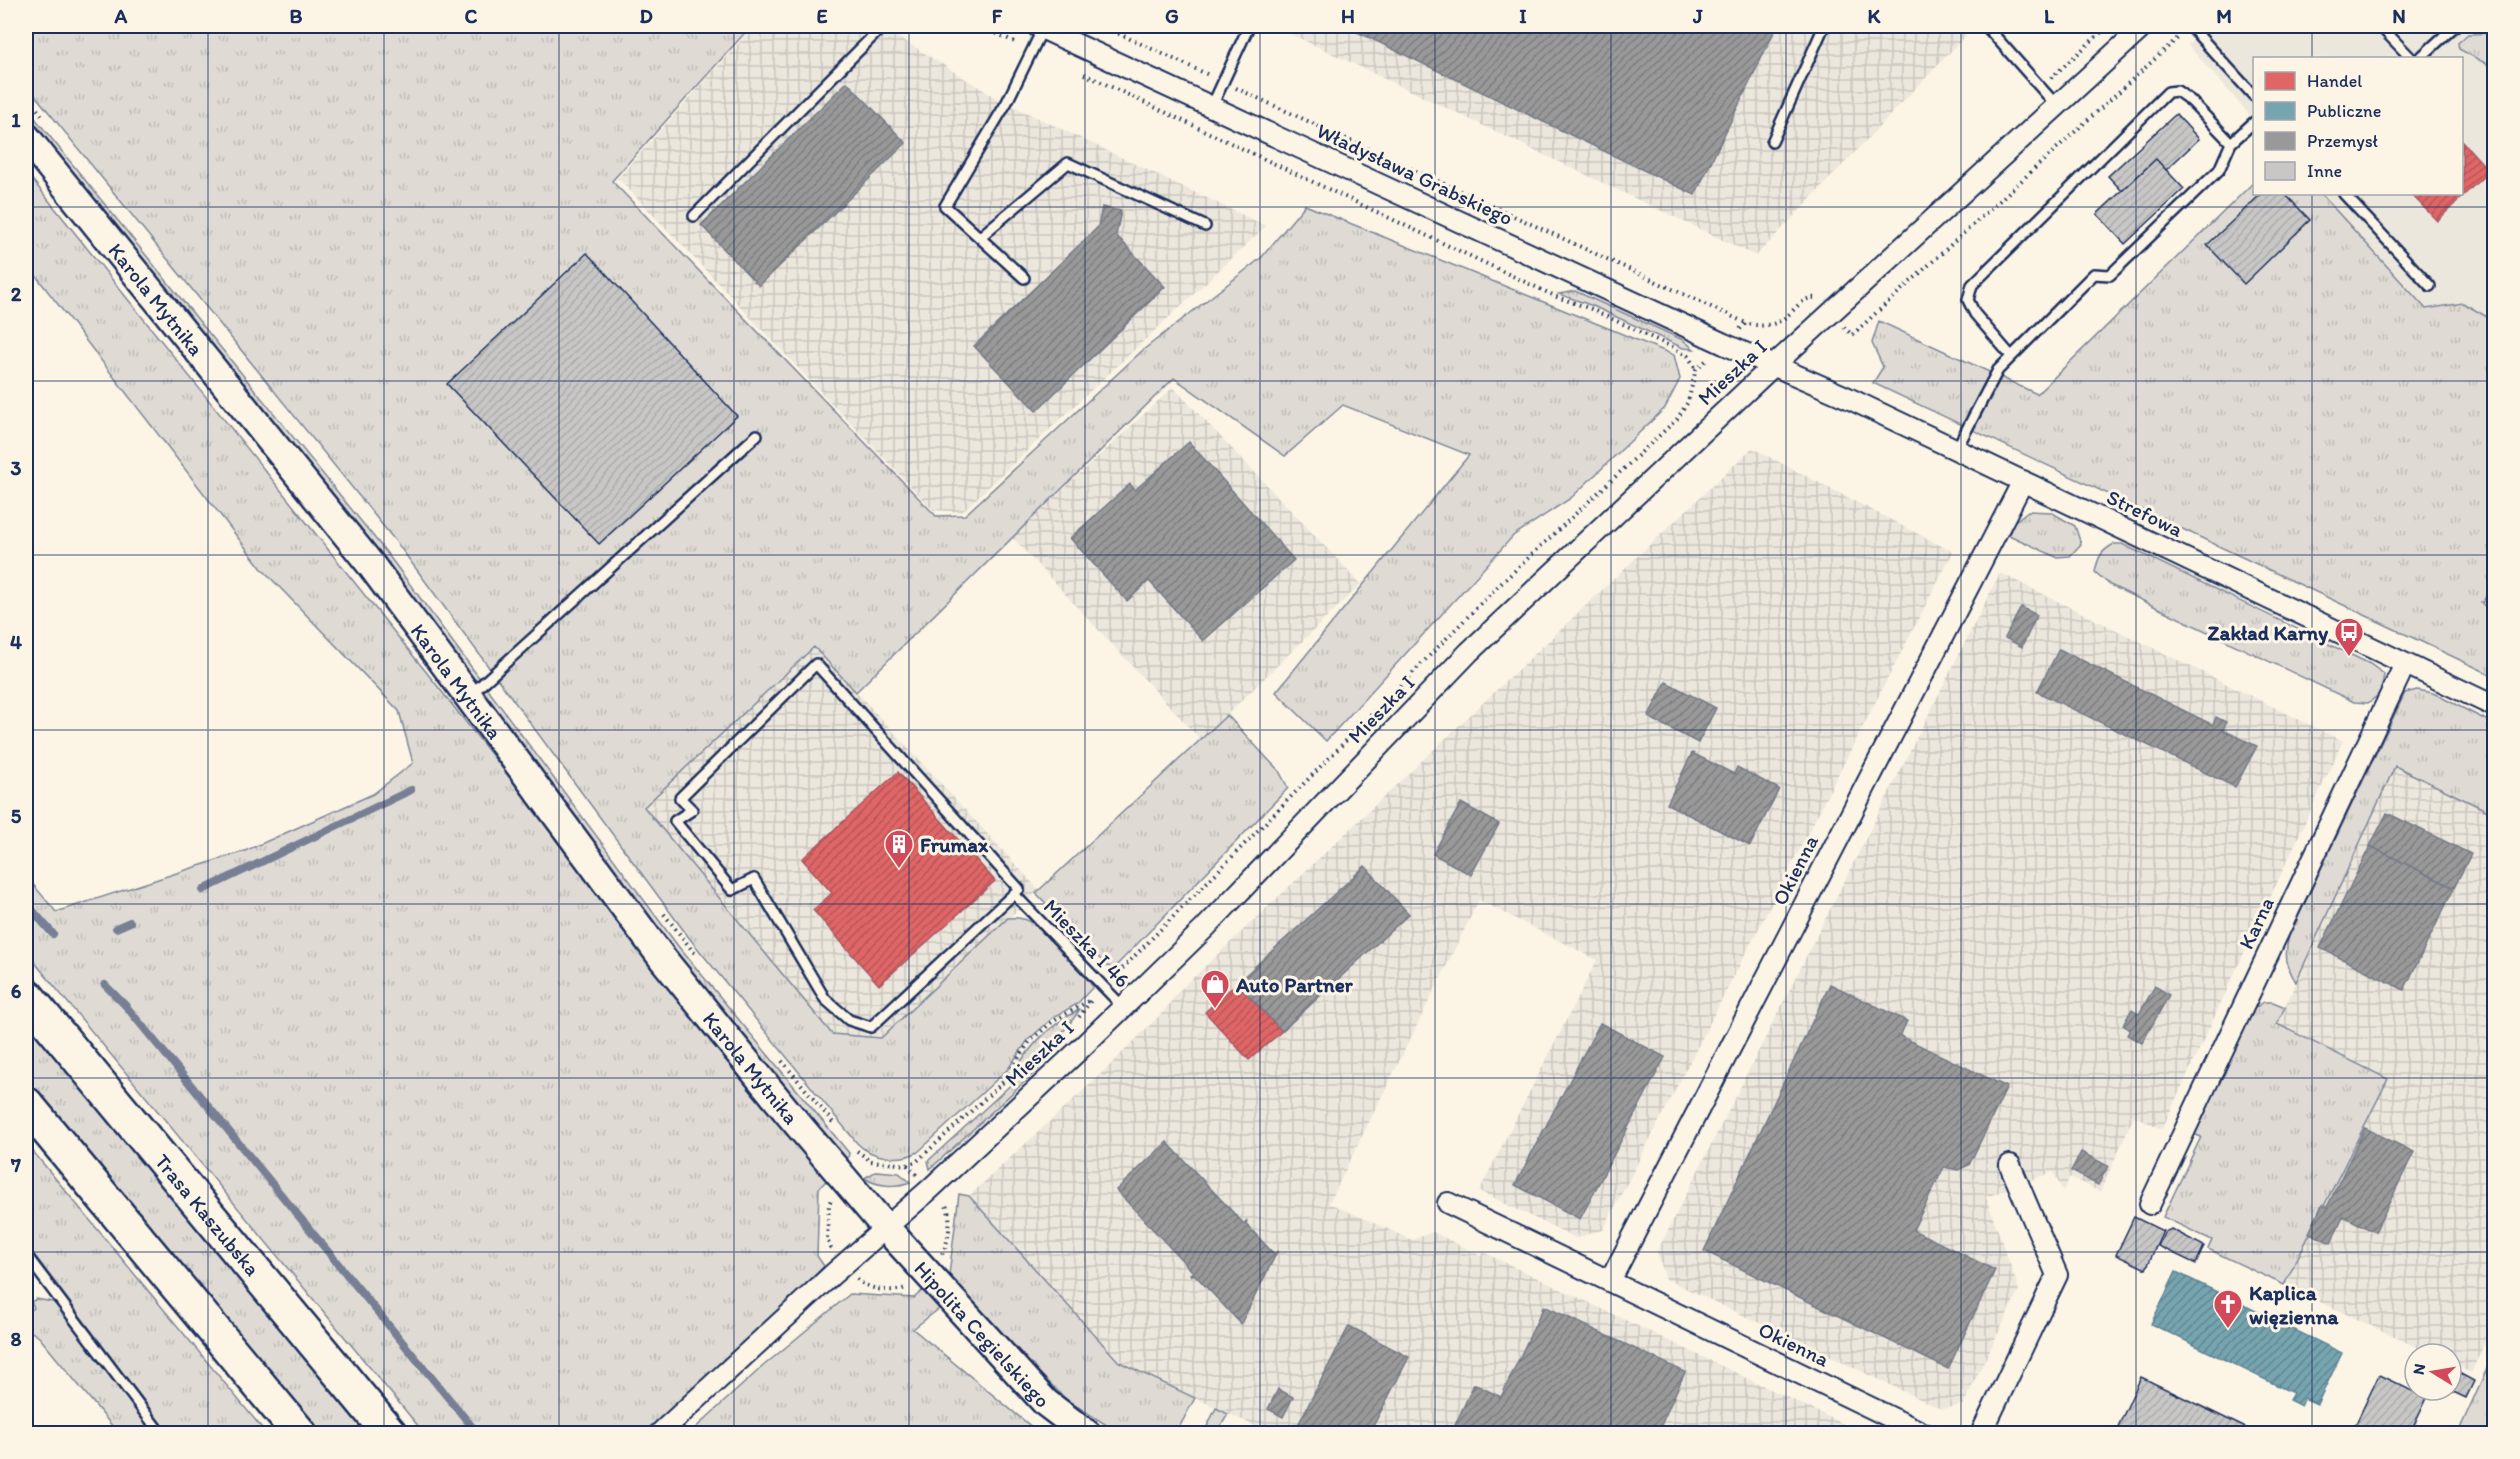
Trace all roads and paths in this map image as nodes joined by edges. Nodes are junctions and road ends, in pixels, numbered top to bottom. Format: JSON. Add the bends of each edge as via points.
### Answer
{"nodes":[{"id":1,"x":883,"y":26,"type":"edge"},
{"id":2,"x":980,"y":26,"type":"edge"},
{"id":3,"x":1102,"y":26,"type":"edge"},
{"id":4,"x":1249,"y":26,"type":"edge"},
{"id":5,"x":1824,"y":26,"type":"edge"},
{"id":6,"x":1986,"y":26,"type":"edge"},
{"id":7,"x":2144,"y":26,"type":"edge"},
{"id":8,"x":2380,"y":26,"type":"edge"},
{"id":9,"x":2455,"y":26,"type":"edge"},
{"id":10,"x":1040,"y":27,"type":"edge"},
{"id":11,"x":2191,"y":27,"type":"edge"},
{"id":12,"x":1033,"y":50,"type":"junction"},
{"id":13,"x":2410,"y":57,"type":"edge"},
{"id":14,"x":2421,"y":57,"type":"edge"},
{"id":15,"x":1075,"y":70,"type":"dead end"},
{"id":16,"x":1223,"y":81,"type":"junction"},
{"id":17,"x":2253,"y":95,"type":"edge"},
{"id":18,"x":1212,"y":106,"type":"junction"},
{"id":19,"x":2057,"y":106,"type":"junction"},
{"id":20,"x":2253,"y":123,"type":"edge"},
{"id":21,"x":26,"y":137,"type":"edge"},
{"id":22,"x":1772,"y":142,"type":"dead end"},
{"id":23,"x":2231,"y":143,"type":"junction"},
{"id":24,"x":2345,"y":195,"type":"edge"},
{"id":25,"x":694,"y":216,"type":"dead end"},
{"id":26,"x":1205,"y":226,"type":"dead end"},
{"id":27,"x":980,"y":237,"type":"junction"},
{"id":28,"x":1024,"y":278,"type":"dead end"},
{"id":29,"x":2430,"y":286,"type":"dead end"},
{"id":30,"x":1746,"y":323,"type":"dead end"},
{"id":31,"x":1852,"y":335,"type":"dead end"},
{"id":32,"x":2012,"y":356,"type":"junction"},
{"id":33,"x":1773,"y":366,"type":"junction"},
{"id":34,"x":1696,"y":369,"type":"dead end"},
{"id":35,"x":757,"y":435,"type":"dead end"},
{"id":36,"x":1956,"y":450,"type":"junction"},
{"id":37,"x":2023,"y":481,"type":"junction"},
{"id":38,"x":2405,"y":664,"type":"junction"},
{"id":39,"x":468,"y":696,"type":"junction"},
{"id":40,"x":2494,"y":706,"type":"edge"},
{"id":41,"x":1014,"y":894,"type":"junction"},
{"id":42,"x":26,"y":995,"type":"edge"},
{"id":43,"x":1091,"y":999,"type":"dead end"},
{"id":44,"x":1123,"y":1007,"type":"junction"},
{"id":45,"x":26,"y":1104,"type":"edge"},
{"id":46,"x":926,"y":1154,"type":"dead end"},
{"id":47,"x":2010,"y":1165,"type":"dead end"},
{"id":48,"x":1448,"y":1203,"type":"dead end"},
{"id":49,"x":2150,"y":1203,"type":"dead end"},
{"id":50,"x":886,"y":1228,"type":"junction"},
{"id":51,"x":26,"y":1255,"type":"edge"},
{"id":52,"x":1610,"y":1281,"type":"junction"},
{"id":53,"x":160,"y":1434,"type":"edge"},
{"id":54,"x":300,"y":1434,"type":"edge"},
{"id":55,"x":390,"y":1434,"type":"edge"},
{"id":56,"x":660,"y":1434,"type":"edge"},
{"id":57,"x":1087,"y":1434,"type":"edge"},
{"id":58,"x":1925,"y":1434,"type":"edge"},
{"id":59,"x":1981,"y":1434,"type":"edge"}],
"edges":[{"from":1,"to":25,"type":"lane"},
{"from":2,"to":12,"type":"path"},
{"from":3,"to":16,"type":"path"},
{"from":4,"to":16,"type":"lane"},
{"from":5,"to":22,"type":"lane"},
{"from":6,"to":19,"type":"lane"},
{"from":7,"to":19,"type":"street","name":"Mieszka I"},
{"from":8,"to":13,"type":"lane"},
{"from":9,"to":14,"type":"lane"},
{"from":10,"to":12,"type":"lane"},
{"from":10,"to":18,"type":"street","name":"Władysława Grabskiego"},
{"from":11,"to":17,"type":"lane"},
{"from":11,"to":31,"type":"path"},
{"from":12,"to":27,"type":"lane","via":[[945,206]]},
{"from":15,"to":34,"type":"path","via":[[1557,297],[1672,347],[1688,357]]},
{"from":16,"to":18,"type":"lane"},
{"from":16,"to":30,"type":"path"},
{"from":18,"to":33,"type":"street","name":"Władysława Grabskiego"},
{"from":19,"to":33,"type":"street","name":"Mieszka I"},
{"from":20,"to":23,"type":"lane"},
{"from":21,"to":39,"type":"street","name":"Karola Mytnika","via":[[371,565]]},
{"from":23,"to":32,"type":"lane","via":[[2219,170],[2203,186],[2110,275],[2094,274]]},
{"from":23,"to":32,"type":"lane","via":[[2191,101],[2177,92],[2168,92],[1972,285],[1968,300],[1975,314]]},
{"from":24,"to":29,"type":"lane"},
{"from":26,"to":27,"type":"lane","via":[[1068,163]]},
{"from":27,"to":28,"type":"lane"},
{"from":32,"to":36,"type":"lane","via":[[1998,370]]},
{"from":33,"to":36,"type":"street","name":"Strefowa"},
{"from":33,"to":44,"type":"street","name":"Mieszka I","via":[[1469,652],[1204,929]]},
{"from":35,"to":39,"type":"lane"},
{"from":36,"to":37,"type":"street","name":"Strefowa"},
{"from":37,"to":38,"type":"street","name":"Strefowa"},
{"from":37,"to":52,"type":"street","name":"Okienna"},
{"from":38,"to":40,"type":"street","name":"Strefowa"},
{"from":38,"to":49,"type":"street","name":"Karna"},
{"from":39,"to":50,"type":"street","name":"Karola Mytnika","via":[[663,959]]},
{"from":41,"to":41,"type":"lane","name":"Mieszka I 46","via":[[1019,889],[816,664],[680,798],[692,810],[675,821],[732,890],[754,879],[825,999],[849,1020],[871,1027]]},
{"from":41,"to":44,"type":"lane","name":"Mieszka I 46"},
{"from":42,"to":55,"type":"highway","name":"Trasa Kaszubska"},
{"from":43,"to":46,"type":"path","via":[[1052,1022],[1030,1041],[1002,1083]]},
{"from":44,"to":50,"type":"street","name":"Mieszka I"},
{"from":45,"to":54,"type":"highway"},
{"from":47,"to":59,"type":"street","via":[[2056,1275]]},
{"from":48,"to":52,"type":"street","name":"Okienna"},
{"from":50,"to":56,"type":"street","name":"Mieszka I"},
{"from":50,"to":57,"type":"street","name":"Hipolita Cegielskiego","via":[[1046,1403]]},
{"from":51,"to":53,"type":"lane"},
{"from":52,"to":58,"type":"street","name":"Okienna"}]}
